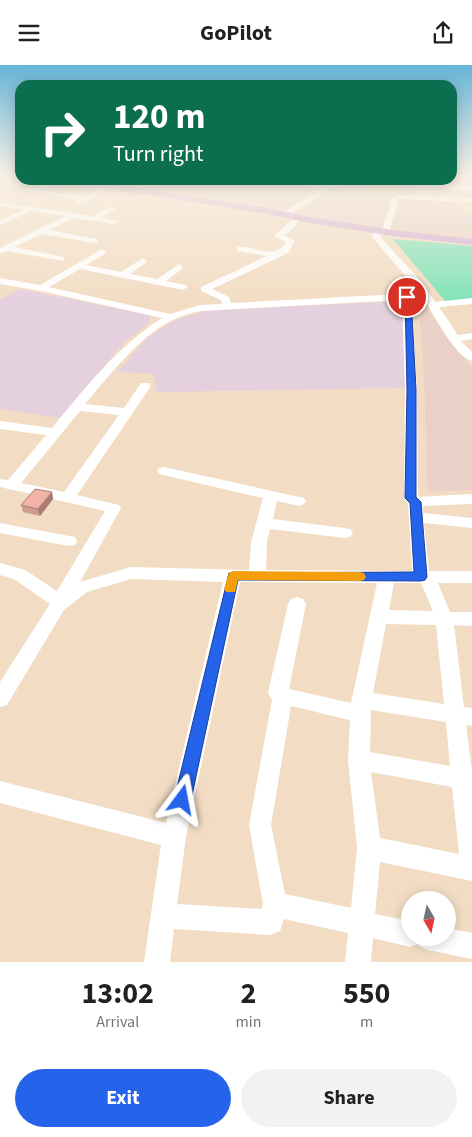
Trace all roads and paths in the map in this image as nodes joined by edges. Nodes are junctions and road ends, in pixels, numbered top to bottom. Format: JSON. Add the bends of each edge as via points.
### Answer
{"nodes":[{"id":1,"x":68,"y":218,"type":"edge"},
{"id":2,"x":85,"y":218,"type":"edge"},
{"id":3,"x":296,"y":218,"type":"edge"},
{"id":4,"x":302,"y":218,"type":"edge"},
{"id":5,"x":388,"y":218,"type":"edge"},
{"id":6,"x":93,"y":219,"type":"joint"},
{"id":7,"x":115,"y":221,"type":"dead end"},
{"id":8,"x":41,"y":231,"type":"junction"},
{"id":9,"x":382,"y":231,"type":"junction"},
{"id":10,"x":94,"y":241,"type":"dead end"},
{"id":11,"x":472,"y":242,"type":"edge"},
{"id":12,"x":2,"y":249,"type":"edge"},
{"id":13,"x":240,"y":249,"type":"dead end"},
{"id":14,"x":102,"y":252,"type":"dead end"},
{"id":15,"x":276,"y":255,"type":"junction"},
{"id":16,"x":62,"y":259,"type":"dead end"},
{"id":17,"x":144,"y":261,"type":"dead end"},
{"id":18,"x":78,"y":266,"type":"junction"},
{"id":19,"x":179,"y":267,"type":"dead end"},
{"id":20,"x":122,"y":275,"type":"junction"},
{"id":21,"x":159,"y":282,"type":"junction"},
{"id":22,"x":3,"y":284,"type":"edge"},
{"id":23,"x":183,"y":287,"type":"dead end"},
{"id":24,"x":41,"y":288,"type":"junction"},
{"id":25,"x":407,"y":297,"type":"junction"},
{"id":26,"x":430,"y":301,"type":"junction"},
{"id":27,"x":472,"y":301,"type":"edge"},
{"id":28,"x":227,"y":306,"type":"junction"},
{"id":29,"x":170,"y":317,"type":"junction"},
{"id":30,"x":472,"y":336,"type":"edge"},
{"id":31,"x":454,"y":339,"type":"junction"},
{"id":32,"x":472,"y":358,"type":"edge"},
{"id":33,"x":145,"y":386,"type":"dead end"},
{"id":34,"x":77,"y":407,"type":"junction"},
{"id":35,"x":127,"y":413,"type":"junction"},
{"id":36,"x":2,"y":428,"type":"edge"},
{"id":37,"x":56,"y":433,"type":"junction"},
{"id":38,"x":164,"y":471,"type":"dead end"},
{"id":39,"x":6,"y":484,"type":"edge"},
{"id":40,"x":271,"y":496,"type":"junction"},
{"id":41,"x":68,"y":499,"type":"junction"},
{"id":42,"x":472,"y":499,"type":"edge"},
{"id":43,"x":299,"y":501,"type":"dead end"},
{"id":44,"x":416,"y":509,"type":"junction"},
{"id":45,"x":264,"y":523,"type":"junction"},
{"id":46,"x":472,"y":523,"type":"edge"},
{"id":47,"x":0,"y":528,"type":"edge"},
{"id":48,"x":345,"y":533,"type":"dead end"},
{"id":49,"x":69,"y":541,"type":"dead end"},
{"id":50,"x":0,"y":569,"type":"edge"},
{"id":51,"x":233,"y":576,"type":"junction"},
{"id":52,"x":257,"y":576,"type":"junction"},
{"id":53,"x":387,"y":577,"type":"junction"},
{"id":54,"x":424,"y":577,"type":"junction"},
{"id":55,"x":472,"y":577,"type":"edge"},
{"id":56,"x":59,"y":603,"type":"junction"},
{"id":57,"x":297,"y":604,"type":"dead end"},
{"id":58,"x":378,"y":617,"type":"junction"},
{"id":59,"x":444,"y":617,"type":"junction"},
{"id":60,"x":472,"y":619,"type":"edge"},
{"id":61,"x":283,"y":696,"type":"junction"},
{"id":62,"x":0,"y":699,"type":"edge"},
{"id":63,"x":361,"y":707,"type":"junction"},
{"id":64,"x":464,"y":716,"type":"edge"},
{"id":65,"x":359,"y":760,"type":"junction"},
{"id":66,"x":462,"y":778,"type":"junction"},
{"id":67,"x":0,"y":792,"type":"edge"},
{"id":68,"x":174,"y":837,"type":"junction"},
{"id":69,"x":369,"y":848,"type":"junction"},
{"id":70,"x":471,"y":851,"type":"edge"},
{"id":71,"x":472,"y":869,"type":"edge"},
{"id":72,"x":275,"y":905,"type":"junction"},
{"id":73,"x":164,"y":916,"type":"junction"},
{"id":74,"x":360,"y":925,"type":"junction"},
{"id":75,"x":401,"y":932,"type":"edge"},
{"id":76,"x":456,"y":943,"type":"edge"},
{"id":77,"x":472,"y":946,"type":"edge"},
{"id":78,"x":157,"y":962,"type":"edge"},
{"id":79,"x":358,"y":962,"type":"edge"}],
"edges":[{"from":1,"to":8,"type":"street"},
{"from":2,"to":6,"type":"street"},
{"from":3,"to":15,"type":"street","via":[[278,236],[292,241],[285,251]]},
{"from":4,"to":9,"type":"main road"},
{"from":5,"to":9,"type":"street"},
{"from":6,"to":7,"type":"street"},
{"from":8,"to":10,"type":"street"},
{"from":8,"to":12,"type":"street"},
{"from":9,"to":11,"type":"main road"},
{"from":9,"to":26,"type":"street","via":[[376,237]]},
{"from":12,"to":16,"type":"street"},
{"from":13,"to":15,"type":"street"},
{"from":14,"to":18,"type":"street"},
{"from":15,"to":28,"type":"street","via":[[204,289],[226,299]]},
{"from":17,"to":20,"type":"street"},
{"from":18,"to":20,"type":"street"},
{"from":18,"to":24,"type":"street"},
{"from":19,"to":21,"type":"street"},
{"from":20,"to":21,"type":"street"},
{"from":21,"to":23,"type":"street"},
{"from":22,"to":24,"type":"street"},
{"from":24,"to":29,"type":"street"},
{"from":25,"to":26,"type":"street"},
{"from":25,"to":28,"type":"street"},
{"from":25,"to":44,"type":"street","via":[[411,498]]},
{"from":26,"to":27,"type":"street"},
{"from":26,"to":31,"type":"street"},
{"from":28,"to":29,"type":"street","via":[[200,308]]},
{"from":29,"to":34,"type":"street","via":[[146,333],[106,371]]},
{"from":30,"to":31,"type":"street"},
{"from":31,"to":32,"type":"street"},
{"from":33,"to":35,"type":"street"},
{"from":34,"to":35,"type":"street"},
{"from":34,"to":37,"type":"street"},
{"from":35,"to":41,"type":"street"},
{"from":36,"to":37,"type":"street"},
{"from":37,"to":39,"type":"street"},
{"from":38,"to":40,"type":"street"},
{"from":39,"to":41,"type":"street"},
{"from":40,"to":43,"type":"street"},
{"from":40,"to":45,"type":"street"},
{"from":41,"to":56,"type":"street","via":[[114,508]]},
{"from":42,"to":44,"type":"street"},
{"from":44,"to":46,"type":"street"},
{"from":44,"to":54,"type":"street"},
{"from":45,"to":48,"type":"street"},
{"from":45,"to":52,"type":"street"},
{"from":47,"to":49,"type":"street"},
{"from":50,"to":56,"type":"street","via":[[19,574]]},
{"from":51,"to":52,"type":"street"},
{"from":51,"to":56,"type":"street","via":[[131,573],[81,588]]},
{"from":51,"to":68,"type":"street"},
{"from":52,"to":53,"type":"street"},
{"from":53,"to":54,"type":"street"},
{"from":53,"to":58,"type":"street"},
{"from":54,"to":55,"type":"street"},
{"from":54,"to":59,"type":"street"},
{"from":56,"to":62,"type":"street"},
{"from":57,"to":61,"type":"street","via":[[278,693]]},
{"from":58,"to":59,"type":"street"},
{"from":58,"to":63,"type":"street"},
{"from":59,"to":60,"type":"street"},
{"from":59,"to":64,"type":"street"},
{"from":61,"to":63,"type":"street"},
{"from":61,"to":72,"type":"street","via":[[260,825]]},
{"from":63,"to":64,"type":"street"},
{"from":63,"to":65,"type":"street"},
{"from":64,"to":66,"type":"street"},
{"from":65,"to":66,"type":"street"},
{"from":65,"to":69,"type":"street"},
{"from":66,"to":70,"type":"street"},
{"from":67,"to":68,"type":"street"},
{"from":68,"to":73,"type":"street"},
{"from":69,"to":71,"type":"street"},
{"from":69,"to":74,"type":"street"},
{"from":72,"to":73,"type":"street","via":[[271,922]]},
{"from":72,"to":74,"type":"street"},
{"from":73,"to":78,"type":"street"},
{"from":74,"to":75,"type":"street"},
{"from":74,"to":79,"type":"street"},
{"from":76,"to":77,"type":"street"}]}
